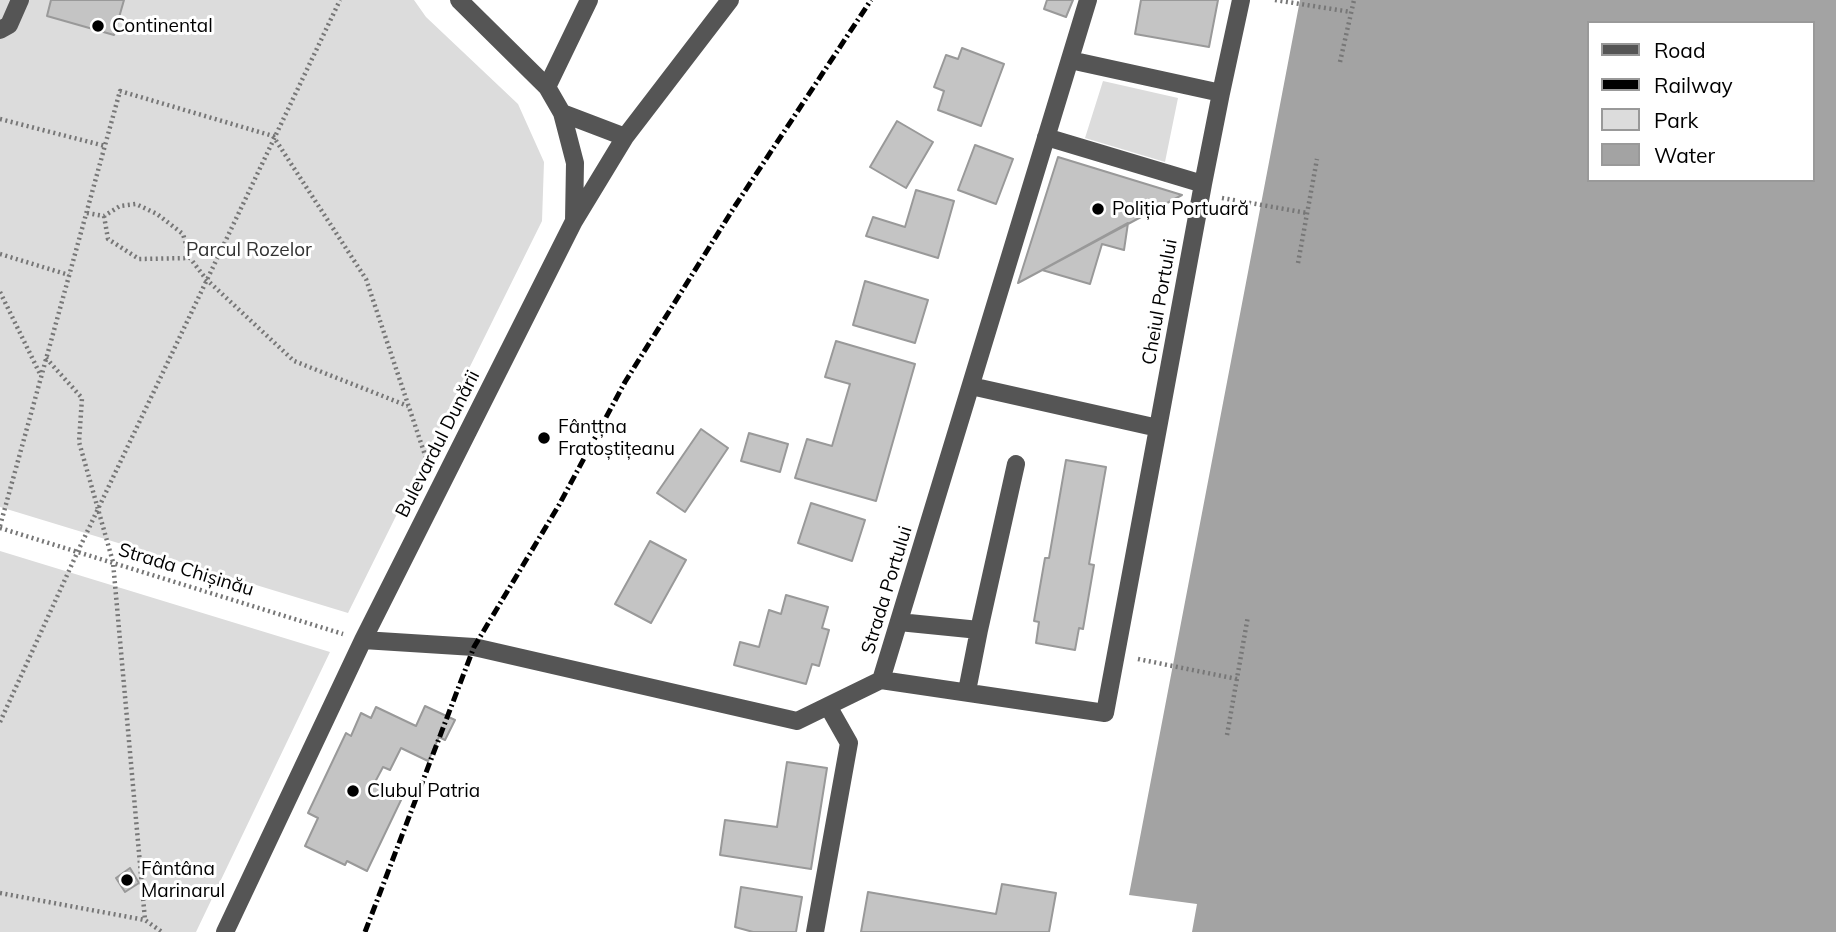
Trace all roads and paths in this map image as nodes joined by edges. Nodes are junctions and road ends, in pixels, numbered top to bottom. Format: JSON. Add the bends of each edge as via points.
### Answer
{"nodes":[{"id":1,"x":20,"y":0,"type":"edge"},
{"id":2,"x":340,"y":0,"type":"edge"},
{"id":3,"x":459,"y":0,"type":"edge"},
{"id":4,"x":589,"y":0,"type":"edge"},
{"id":5,"x":730,"y":0,"type":"edge"},
{"id":6,"x":1088,"y":0,"type":"edge"},
{"id":7,"x":1241,"y":0,"type":"edge"},
{"id":8,"x":1275,"y":0,"type":"edge"},
{"id":9,"x":1354,"y":0,"type":"edge"},
{"id":10,"x":1351,"y":12,"type":"junction"},
{"id":11,"x":0,"y":30,"type":"edge"},
{"id":12,"x":1070,"y":60,"type":"junction"},
{"id":13,"x":1340,"y":62,"type":"dead end"},
{"id":14,"x":547,"y":87,"type":"junction"},
{"id":15,"x":1221,"y":93,"type":"junction"},
{"id":16,"x":562,"y":113,"type":"junction"},
{"id":17,"x":0,"y":119,"type":"edge"},
{"id":18,"x":274,"y":136,"type":"junction"},
{"id":19,"x":625,"y":137,"type":"junction"},
{"id":20,"x":1046,"y":137,"type":"junction"},
{"id":21,"x":105,"y":146,"type":"junction"},
{"id":22,"x":1317,"y":159,"type":"dead end"},
{"id":23,"x":1202,"y":189,"type":"junction"},
{"id":24,"x":87,"y":213,"type":"junction"},
{"id":25,"x":1307,"y":213,"type":"junction"},
{"id":26,"x":104,"y":216,"type":"junction"},
{"id":27,"x":574,"y":220,"type":"junction"},
{"id":28,"x":0,"y":254,"type":"edge"},
{"id":29,"x":190,"y":258,"type":"junction"},
{"id":30,"x":1298,"y":263,"type":"dead end"},
{"id":31,"x":69,"y":275,"type":"junction"},
{"id":32,"x":206,"y":279,"type":"junction"},
{"id":33,"x":0,"y":292,"type":"edge"},
{"id":34,"x":46,"y":358,"type":"junction"},
{"id":35,"x":41,"y":377,"type":"junction"},
{"id":36,"x":971,"y":386,"type":"junction"},
{"id":37,"x":408,"y":407,"type":"junction"},
{"id":38,"x":1158,"y":428,"type":"junction"},
{"id":39,"x":1016,"y":464,"type":"dead end"},
{"id":40,"x":437,"y":492,"type":"junction"},
{"id":41,"x":97,"y":511,"type":"junction"},
{"id":42,"x":0,"y":527,"type":"edge"},
{"id":43,"x":78,"y":551,"type":"junction"},
{"id":44,"x":113,"y":562,"type":"junction"},
{"id":45,"x":1248,"y":616,"type":"dead end"},
{"id":46,"x":900,"y":622,"type":"junction"},
{"id":47,"x":979,"y":630,"type":"junction"},
{"id":48,"x":363,"y":640,"type":"junction"},
{"id":49,"x":1116,"y":655,"type":"junction"},
{"id":50,"x":1237,"y":679,"type":"junction"},
{"id":51,"x":881,"y":680,"type":"junction"},
{"id":52,"x":967,"y":691,"type":"junction"},
{"id":53,"x":828,"y":706,"type":"junction"},
{"id":54,"x":0,"y":722,"type":"edge"},
{"id":55,"x":1227,"y":735,"type":"dead end"},
{"id":56,"x":0,"y":893,"type":"edge"},
{"id":57,"x":145,"y":920,"type":"junction"},
{"id":58,"x":162,"y":932,"type":"edge"},
{"id":59,"x":225,"y":932,"type":"edge"},
{"id":60,"x":815,"y":932,"type":"edge"}],
"edges":[{"from":1,"to":11,"type":"street","via":[[9,25]]},
{"from":2,"to":18,"type":"path"},
{"from":3,"to":14,"type":"street"},
{"from":4,"to":14,"type":"street"},
{"from":5,"to":19,"type":"street","name":"Bulevardul Dunării"},
{"from":6,"to":12,"type":"street","name":"Strada Portului"},
{"from":7,"to":15,"type":"street"},
{"from":8,"to":10,"type":"path"},
{"from":9,"to":10,"type":"path"},
{"from":10,"to":13,"type":"path"},
{"from":12,"to":15,"type":"street"},
{"from":12,"to":20,"type":"street","name":"Strada Portului"},
{"from":14,"to":16,"type":"street"},
{"from":15,"to":23,"type":"street","name":"Cheiul Portului"},
{"from":16,"to":19,"type":"street"},
{"from":16,"to":27,"type":"street","via":[[575,163]]},
{"from":17,"to":21,"type":"path"},
{"from":18,"to":21,"type":"path","via":[[120,91]]},
{"from":18,"to":32,"type":"path"},
{"from":18,"to":37,"type":"path","via":[[366,279]]},
{"from":19,"to":27,"type":"street","name":"Bulevardul Dunării"},
{"from":20,"to":23,"type":"street"},
{"from":20,"to":36,"type":"street","name":"Strada Portului"},
{"from":21,"to":24,"type":"path"},
{"from":22,"to":25,"type":"path"},
{"from":23,"to":25,"type":"path"},
{"from":23,"to":38,"type":"street","name":"Cheiul Portului"},
{"from":24,"to":26,"type":"path"},
{"from":24,"to":31,"type":"path"},
{"from":25,"to":30,"type":"path"},
{"from":26,"to":29,"type":"path","via":[[108,239],[139,260]]},
{"from":26,"to":29,"type":"path","via":[[120,206],[136,204],[157,214],[183,234]]},
{"from":27,"to":40,"type":"street","name":"Bulevardul Dunării"},
{"from":28,"to":31,"type":"path"},
{"from":29,"to":32,"type":"path"},
{"from":31,"to":34,"type":"path"},
{"from":32,"to":37,"type":"path","via":[[294,361]]},
{"from":32,"to":41,"type":"path"},
{"from":33,"to":35,"type":"path"},
{"from":34,"to":35,"type":"path"},
{"from":34,"to":41,"type":"path","via":[[82,398],[79,442]]},
{"from":35,"to":42,"type":"path"},
{"from":36,"to":38,"type":"street"},
{"from":36,"to":46,"type":"street","name":"Strada Portului"},
{"from":37,"to":40,"type":"path"},
{"from":38,"to":49,"type":"street","name":"Cheiul Portului"},
{"from":39,"to":47,"type":"street"},
{"from":40,"to":48,"type":"street","name":"Bulevardul Dunării"},
{"from":41,"to":43,"type":"path"},
{"from":41,"to":44,"type":"path"},
{"from":42,"to":43,"type":"path","name":"Strada Chișinău"},
{"from":43,"to":44,"type":"path","name":"Strada Chișinău"},
{"from":43,"to":54,"type":"path"},
{"from":44,"to":48,"type":"path","name":"Strada Chișinău"},
{"from":44,"to":57,"type":"path"},
{"from":45,"to":50,"type":"path"},
{"from":46,"to":47,"type":"street"},
{"from":46,"to":51,"type":"street","name":"Strada Portului"},
{"from":47,"to":52,"type":"street"},
{"from":48,"to":53,"type":"street","name":"Strada Portului","via":[[474,647],[797,721]]},
{"from":48,"to":59,"type":"street","name":"Bulevardul Dunării"},
{"from":49,"to":50,"type":"path"},
{"from":49,"to":52,"type":"street","name":"Cheiul Portului","via":[[1105,713]]},
{"from":50,"to":55,"type":"path"},
{"from":51,"to":52,"type":"street"},
{"from":51,"to":53,"type":"street","name":"Strada Portului"},
{"from":53,"to":60,"type":"street","via":[[849,743]]},
{"from":56,"to":57,"type":"path"},
{"from":57,"to":58,"type":"path"}]}
